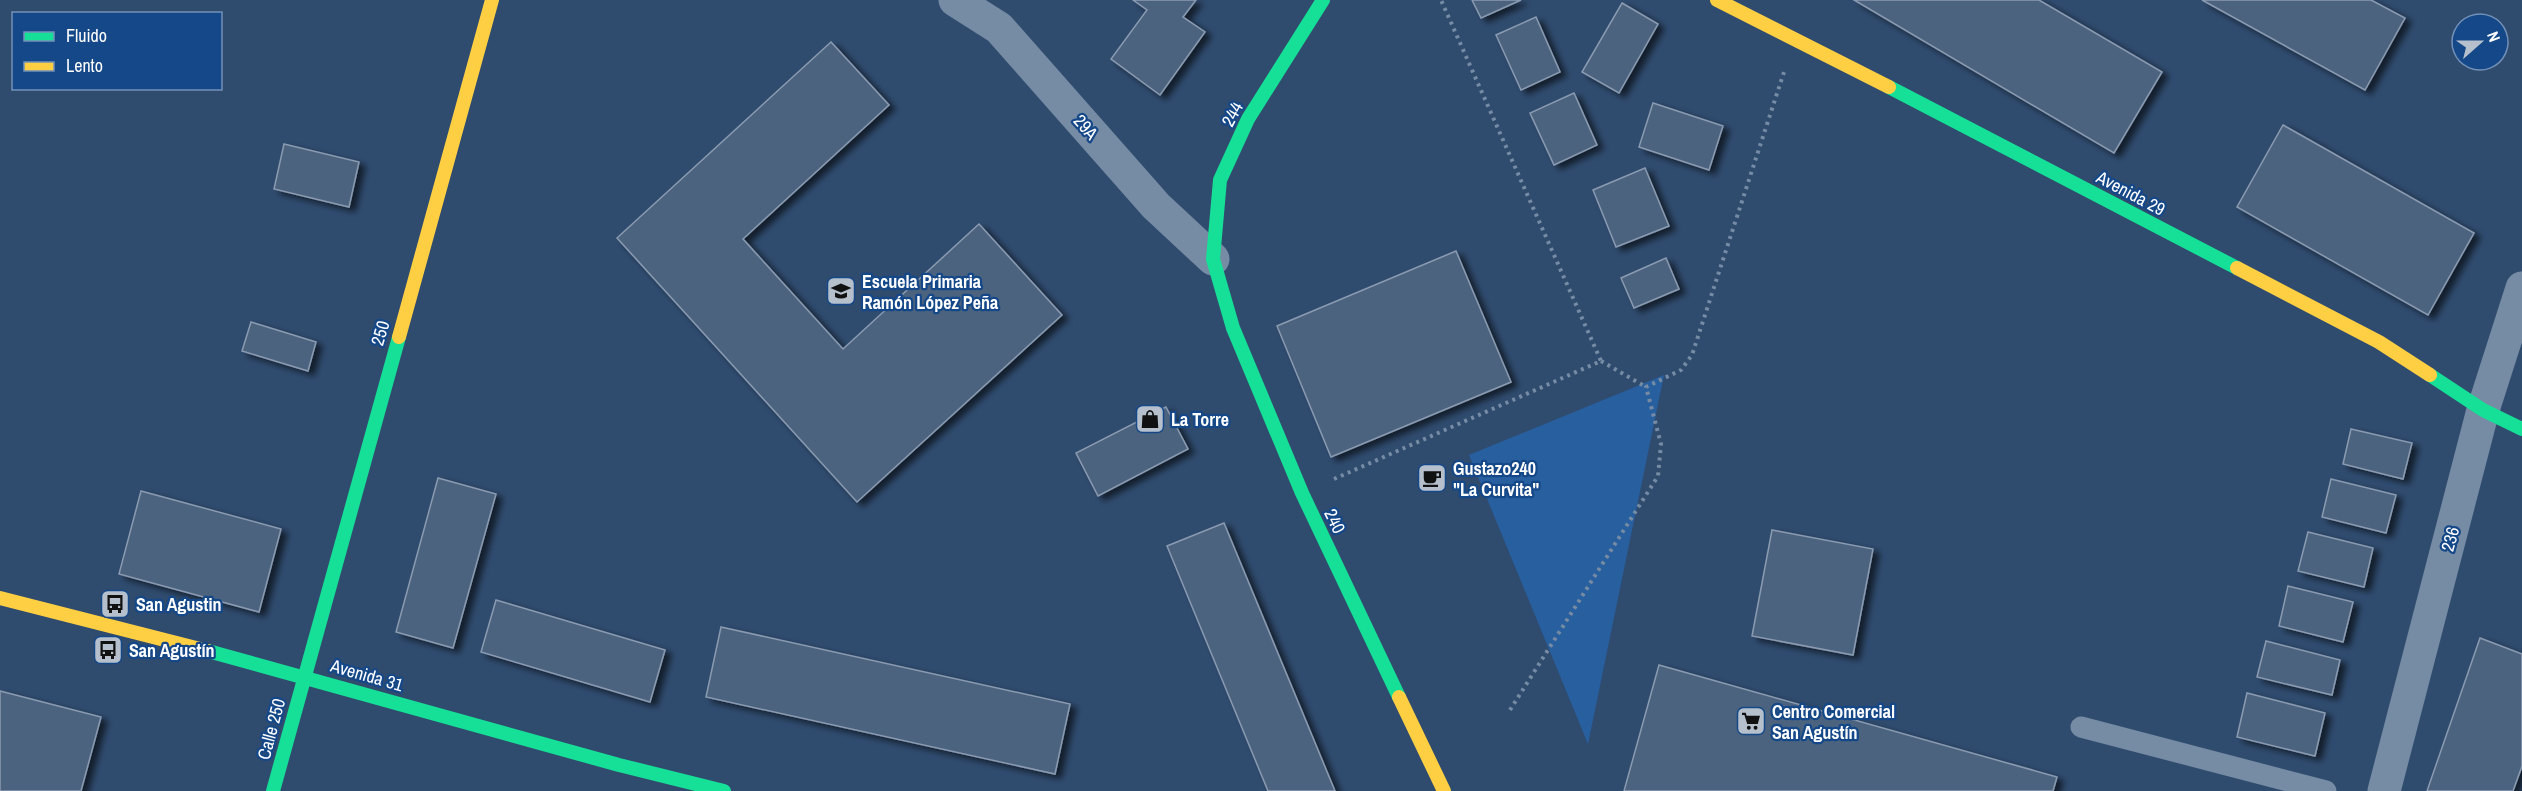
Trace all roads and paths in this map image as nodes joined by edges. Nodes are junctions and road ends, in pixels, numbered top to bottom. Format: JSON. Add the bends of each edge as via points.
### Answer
{"nodes":[{"id":1,"x":492,"y":0,"type":"edge"},
{"id":2,"x":956,"y":0,"type":"edge"},
{"id":3,"x":1323,"y":0,"type":"edge"},
{"id":4,"x":1441,"y":0,"type":"edge"},
{"id":5,"x":1717,"y":0,"type":"edge"},
{"id":6,"x":1795,"y":38,"type":"junction"},
{"id":7,"x":1213,"y":259,"type":"junction"},
{"id":8,"x":2522,"y":288,"type":"edge"},
{"id":9,"x":1601,"y":361,"type":"junction"},
{"id":10,"x":1646,"y":387,"type":"junction"},
{"id":11,"x":2483,"y":410,"type":"junction"},
{"id":12,"x":2522,"y":429,"type":"edge"},
{"id":13,"x":1302,"y":493,"type":"junction"},
{"id":14,"x":0,"y":598,"type":"edge"},
{"id":15,"x":303,"y":676,"type":"junction"},
{"id":16,"x":1510,"y":710,"type":"dead end"},
{"id":17,"x":2080,"y":727,"type":"dead end"},
{"id":18,"x":273,"y":791,"type":"edge"},
{"id":19,"x":724,"y":791,"type":"edge"},
{"id":20,"x":1444,"y":791,"type":"edge"},
{"id":21,"x":2326,"y":791,"type":"edge"},
{"id":22,"x":2384,"y":791,"type":"edge"}],
"edges":[{"from":1,"to":15,"type":"street","name":"250"},
{"from":2,"to":7,"type":"street","name":"29A","via":[[999,28],[1156,206]]},
{"from":3,"to":7,"type":"street","name":"244","via":[[1248,119],[1220,180]]},
{"from":4,"to":9,"type":"path"},
{"from":5,"to":6,"type":"street","name":"Avenida 29"},
{"from":6,"to":10,"type":"path","via":[[1692,355],[1681,369]]},
{"from":6,"to":11,"type":"street","name":"Avenida 29","via":[[2379,342]]},
{"from":7,"to":13,"type":"street","name":"240","via":[[1233,328]]},
{"from":8,"to":11,"type":"street","name":"236"},
{"from":9,"to":10,"type":"path"},
{"from":9,"to":13,"type":"path"},
{"from":10,"to":16,"type":"path","via":[[1661,444],[1658,476]]},
{"from":11,"to":12,"type":"street","name":"Avenida 29"},
{"from":11,"to":22,"type":"street","name":"236"},
{"from":13,"to":20,"type":"street","name":"240"},
{"from":14,"to":15,"type":"street","name":"Avenida 31"},
{"from":15,"to":18,"type":"street","name":"Calle 250"},
{"from":15,"to":19,"type":"street","name":"Avenida 31"},
{"from":17,"to":21,"type":"lane"}]}
